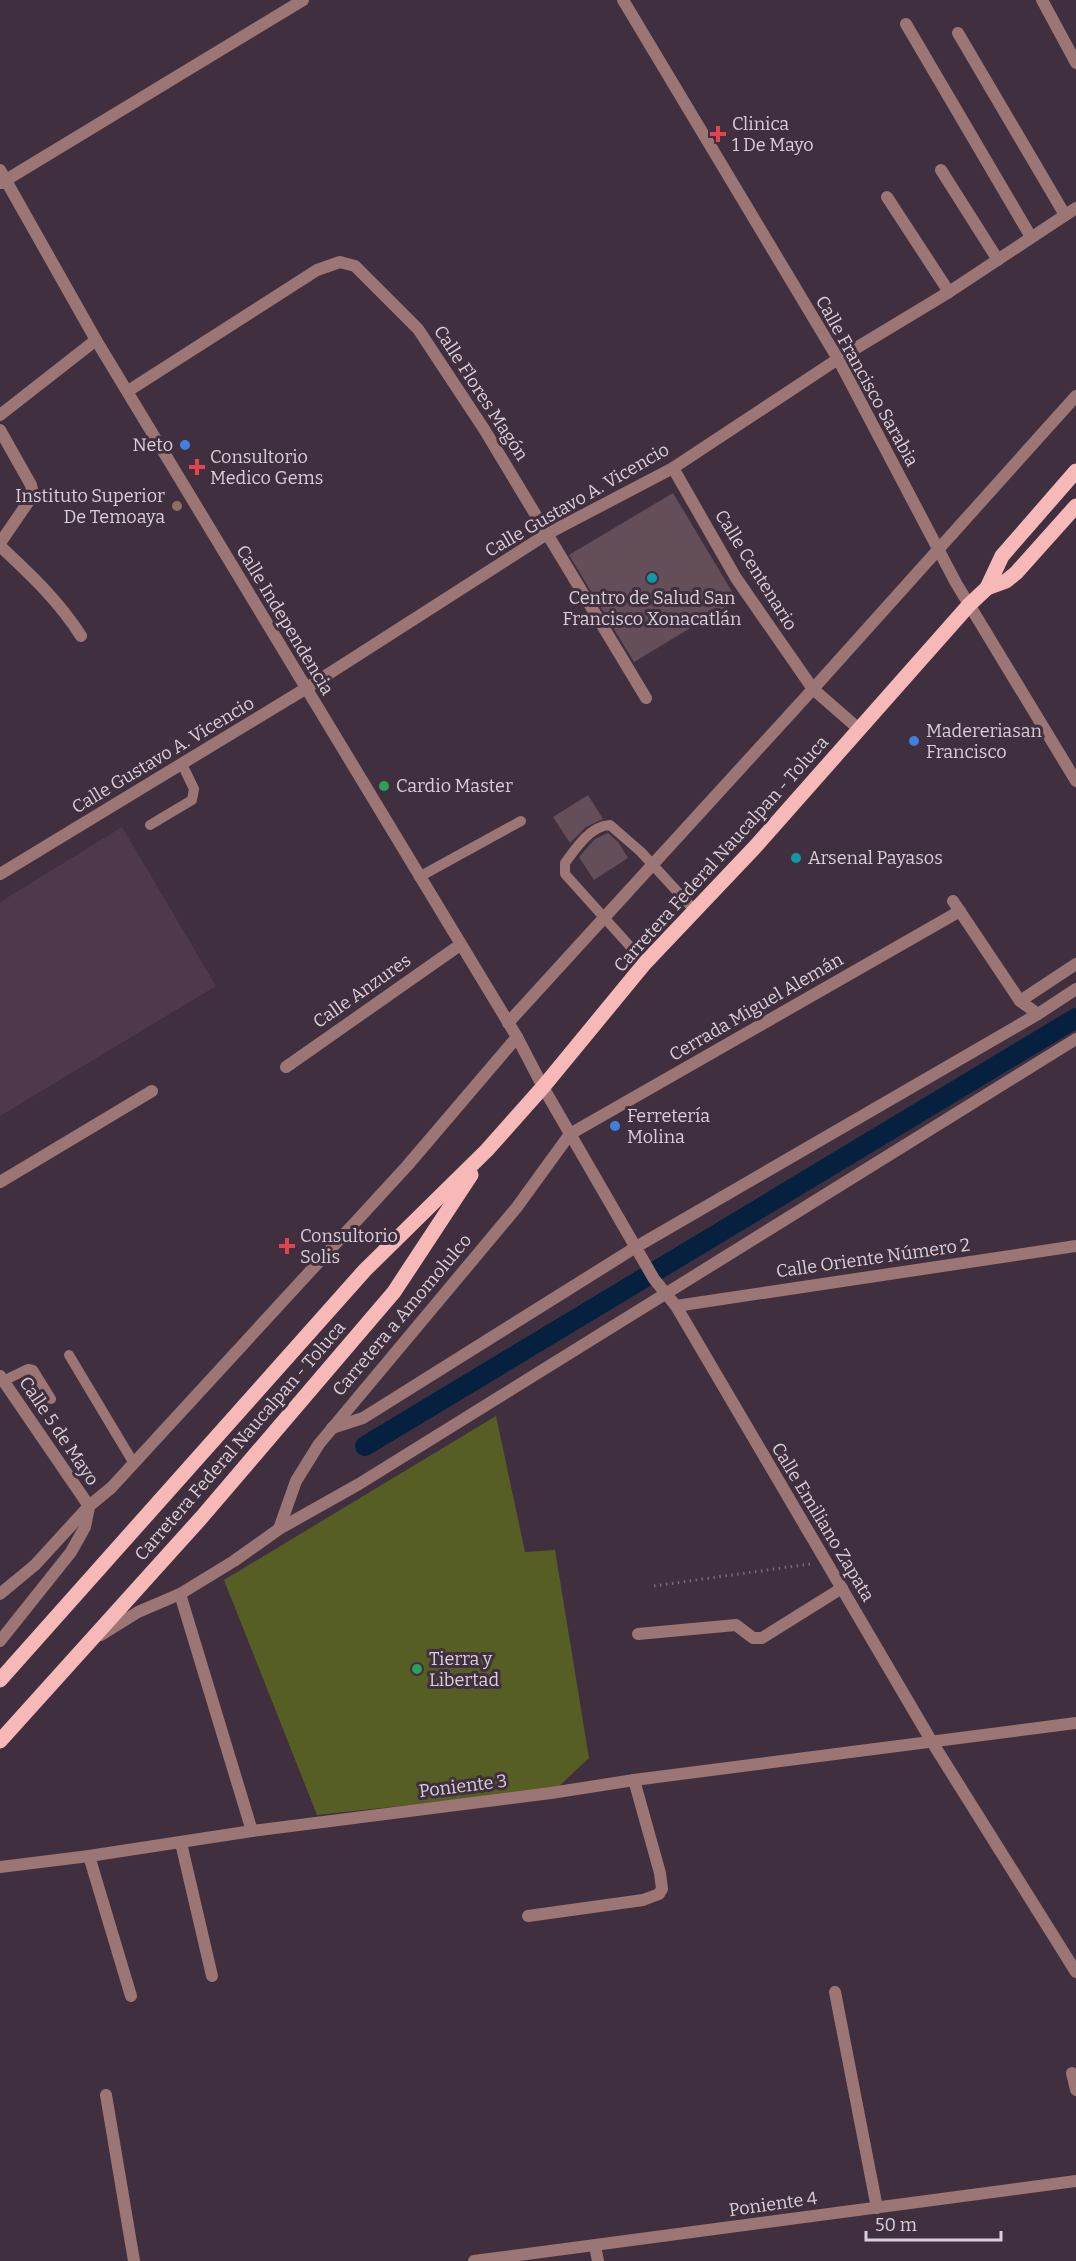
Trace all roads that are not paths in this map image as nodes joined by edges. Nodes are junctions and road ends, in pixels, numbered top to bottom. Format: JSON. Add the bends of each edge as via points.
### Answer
{"nodes":[{"id":1,"x":303,"y":0,"type":"edge"},
{"id":2,"x":623,"y":0,"type":"edge"},
{"id":3,"x":1042,"y":0,"type":"edge"},
{"id":4,"x":906,"y":24,"type":"dead end"},
{"id":5,"x":958,"y":33,"type":"dead end"},
{"id":6,"x":1076,"y":63,"type":"edge"},
{"id":7,"x":941,"y":170,"type":"dead end"},
{"id":8,"x":2,"y":178,"type":"edge"},
{"id":9,"x":887,"y":197,"type":"dead end"},
{"id":10,"x":1071,"y":211,"type":"edge"},
{"id":11,"x":1031,"y":237,"type":"junction"},
{"id":12,"x":998,"y":260,"type":"junction"},
{"id":13,"x":949,"y":292,"type":"junction"},
{"id":14,"x":96,"y":340,"type":"junction"},
{"id":15,"x":838,"y":359,"type":"junction"},
{"id":16,"x":128,"y":391,"type":"junction"},
{"id":17,"x":1076,"y":396,"type":"edge"},
{"id":18,"x":0,"y":415,"type":"edge"},
{"id":19,"x":0,"y":430,"type":"edge"},
{"id":20,"x":673,"y":468,"type":"junction"},
{"id":21,"x":1076,"y":471,"type":"edge"},
{"id":22,"x":1076,"y":506,"type":"edge"},
{"id":23,"x":547,"y":534,"type":"junction"},
{"id":24,"x":0,"y":544,"type":"edge"},
{"id":25,"x":938,"y":550,"type":"junction"},
{"id":26,"x":987,"y":588,"type":"junction"},
{"id":27,"x":969,"y":605,"type":"junction"},
{"id":28,"x":81,"y":636,"type":"dead end"},
{"id":29,"x":305,"y":689,"type":"junction"},
{"id":30,"x":813,"y":689,"type":"junction"},
{"id":31,"x":646,"y":698,"type":"dead end"},
{"id":32,"x":860,"y":730,"type":"junction"},
{"id":33,"x":182,"y":764,"type":"junction"},
{"id":34,"x":1076,"y":781,"type":"edge"},
{"id":35,"x":521,"y":821,"type":"dead end"},
{"id":36,"x":150,"y":825,"type":"dead end"},
{"id":37,"x":651,"y":865,"type":"junction"},
{"id":38,"x":0,"y":874,"type":"edge"},
{"id":39,"x":419,"y":877,"type":"junction"},
{"id":40,"x":696,"y":912,"type":"junction"},
{"id":41,"x":604,"y":918,"type":"junction"},
{"id":42,"x":460,"y":945,"type":"junction"},
{"id":43,"x":645,"y":963,"type":"junction"},
{"id":44,"x":1076,"y":964,"type":"edge"},
{"id":45,"x":1076,"y":989,"type":"edge"},
{"id":46,"x":1020,"y":1001,"type":"junction"},
{"id":47,"x":1038,"y":1014,"type":"junction"},
{"id":48,"x":508,"y":1023,"type":"junction"},
{"id":49,"x":516,"y":1037,"type":"junction"},
{"id":50,"x":1076,"y":1039,"type":"edge"},
{"id":51,"x":286,"y":1067,"type":"dead end"},
{"id":52,"x":543,"y":1087,"type":"junction"},
{"id":53,"x":152,"y":1091,"type":"dead end"},
{"id":54,"x":570,"y":1134,"type":"junction"},
{"id":55,"x":487,"y":1150,"type":"junction"},
{"id":56,"x":0,"y":1182,"type":"edge"},
{"id":57,"x":1076,"y":1246,"type":"edge"},
{"id":58,"x":636,"y":1247,"type":"junction"},
{"id":59,"x":666,"y":1293,"type":"junction"},
{"id":60,"x":676,"y":1305,"type":"junction"},
{"id":61,"x":69,"y":1355,"type":"dead end"},
{"id":62,"x":2,"y":1379,"type":"edge"},
{"id":63,"x":51,"y":1399,"type":"dead end"},
{"id":64,"x":332,"y":1428,"type":"junction"},
{"id":65,"x":133,"y":1461,"type":"junction"},
{"id":66,"x":89,"y":1506,"type":"junction"},
{"id":67,"x":279,"y":1529,"type":"junction"},
{"id":68,"x":842,"y":1588,"type":"junction"},
{"id":69,"x":0,"y":1594,"type":"edge"},
{"id":70,"x":180,"y":1594,"type":"junction"},
{"id":71,"x":638,"y":1634,"type":"dead end"},
{"id":72,"x":0,"y":1641,"type":"edge"},
{"id":73,"x":86,"y":1646,"type":"junction"},
{"id":74,"x":0,"y":1680,"type":"edge"},
{"id":75,"x":1076,"y":1724,"type":"edge"},
{"id":76,"x":0,"y":1741,"type":"edge"},
{"id":77,"x":932,"y":1742,"type":"junction"},
{"id":78,"x":634,"y":1780,"type":"junction"},
{"id":79,"x":252,"y":1831,"type":"junction"},
{"id":80,"x":182,"y":1843,"type":"junction"},
{"id":81,"x":89,"y":1856,"type":"junction"},
{"id":82,"x":0,"y":1867,"type":"edge"},
{"id":83,"x":528,"y":1916,"type":"dead end"},
{"id":84,"x":1076,"y":1972,"type":"edge"},
{"id":85,"x":212,"y":1976,"type":"dead end"},
{"id":86,"x":835,"y":1992,"type":"dead end"},
{"id":87,"x":131,"y":1996,"type":"dead end"},
{"id":88,"x":1072,"y":2073,"type":"dead end"},
{"id":89,"x":1076,"y":2090,"type":"edge"},
{"id":90,"x":106,"y":2095,"type":"dead end"},
{"id":91,"x":1076,"y":2181,"type":"edge"},
{"id":92,"x":877,"y":2208,"type":"junction"},
{"id":93,"x":595,"y":2246,"type":"junction"},
{"id":94,"x":134,"y":2261,"type":"edge"},
{"id":95,"x":474,"y":2261,"type":"edge"},
{"id":96,"x":598,"y":2261,"type":"edge"}],
"edges":[{"from":1,"to":8,"type":"street"},
{"from":2,"to":15,"type":"street","name":"Calle Francisco Sarabia"},
{"from":3,"to":6,"type":"street"},
{"from":4,"to":11,"type":"street"},
{"from":5,"to":10,"type":"street"},
{"from":7,"to":12,"type":"street"},
{"from":8,"to":14,"type":"street","name":"Calle Independencia"},
{"from":9,"to":13,"type":"street"},
{"from":10,"to":11,"type":"street","name":"Calle Gustavo A. Vicencio"},
{"from":11,"to":12,"type":"street","name":"Calle Gustavo A. Vicencio"},
{"from":12,"to":13,"type":"street","name":"Calle Gustavo A. Vicencio"},
{"from":13,"to":15,"type":"street","name":"Calle Gustavo A. Vicencio"},
{"from":14,"to":16,"type":"street","name":"Calle Independencia"},
{"from":14,"to":18,"type":"street"},
{"from":15,"to":20,"type":"street","name":"Calle Gustavo A. Vicencio"},
{"from":15,"to":25,"type":"street","name":"Calle Francisco Sarabia"},
{"from":16,"to":23,"type":"street","name":"Calle Flores Magón","via":[[317,270],[346,262],[355,266],[430,345]]},
{"from":16,"to":29,"type":"street","name":"Calle Independencia"},
{"from":17,"to":25,"type":"street"},
{"from":19,"to":24,"type":"street","via":[[33,495]]},
{"from":20,"to":23,"type":"street","name":"Calle Gustavo A. Vicencio"},
{"from":20,"to":30,"type":"street","name":"Calle Centenario","via":[[736,578]]},
{"from":21,"to":26,"type":"main road","name":"Carretera Federal Naucalpan - Toluca","via":[[1002,556]]},
{"from":22,"to":26,"type":"main road","name":"Carretera Federal Naucalpan - Toluca","via":[[1016,573]]},
{"from":23,"to":29,"type":"street","name":"Calle Gustavo A. Vicencio"},
{"from":23,"to":31,"type":"street"},
{"from":24,"to":28,"type":"street","via":[[53,597]]},
{"from":25,"to":27,"type":"street","name":"Calle Francisco Sarabia"},
{"from":25,"to":30,"type":"street"},
{"from":26,"to":27,"type":"main road","name":"Carretera Federal Naucalpan - Toluca"},
{"from":27,"to":32,"type":"main road","name":"Carretera Federal Naucalpan - Toluca"},
{"from":27,"to":34,"type":"street","name":"Calle Francisco Sarabia"},
{"from":29,"to":33,"type":"street","name":"Calle Gustavo A. Vicencio"},
{"from":29,"to":39,"type":"street","name":"Calle Independencia"},
{"from":30,"to":32,"type":"street","name":"Calle Centenario"},
{"from":30,"to":37,"type":"street"},
{"from":32,"to":40,"type":"main road","name":"Carretera Federal Naucalpan - Toluca"},
{"from":33,"to":36,"type":"lane","via":[[194,789],[192,800]]},
{"from":33,"to":38,"type":"street","name":"Calle Gustavo A. Vicencio"},
{"from":35,"to":39,"type":"lane"},
{"from":37,"to":40,"type":"lane"},
{"from":37,"to":41,"type":"street"},
{"from":37,"to":41,"type":"lane","via":[[607,825],[594,830],[578,846],[565,862],[566,874]]},
{"from":39,"to":42,"type":"street","name":"Calle Independencia"},
{"from":40,"to":43,"type":"main road","name":"Carretera Federal Naucalpan - Toluca"},
{"from":41,"to":43,"type":"lane"},
{"from":41,"to":48,"type":"street"},
{"from":42,"to":48,"type":"street","name":"Calle Independencia"},
{"from":42,"to":51,"type":"street","name":"Calle Anzures"},
{"from":43,"to":52,"type":"main road","name":"Carretera Federal Naucalpan - Toluca"},
{"from":44,"to":46,"type":"street"},
{"from":45,"to":47,"type":"street"},
{"from":46,"to":47,"type":"street"},
{"from":46,"to":54,"type":"street","name":"Cerrada Miguel Alemán","via":[[957,906]]},
{"from":47,"to":58,"type":"street"},
{"from":48,"to":49,"type":"street","name":"Calle Independencia"},
{"from":49,"to":52,"type":"street","name":"Calle Independencia"},
{"from":49,"to":65,"type":"street","via":[[399,1175]]},
{"from":50,"to":59,"type":"street"},
{"from":52,"to":54,"type":"street","name":"Calle Emiliano Zapata"},
{"from":52,"to":55,"type":"main road","name":"Carretera Federal Naucalpan - Toluca"},
{"from":53,"to":56,"type":"street"},
{"from":54,"to":58,"type":"street","name":"Calle Emiliano Zapata"},
{"from":54,"to":64,"type":"street","name":"Carretera a Amomolulco","via":[[517,1207]]},
{"from":55,"to":73,"type":"main road","name":"Carretera Federal Naucalpan - Toluca","via":[[394,1292]]},
{"from":55,"to":74,"type":"main road","name":"Carretera Federal Naucalpan - Toluca","via":[[365,1270]]},
{"from":57,"to":60,"type":"street","name":"Calle Oriente Número 2"},
{"from":58,"to":59,"type":"street","name":"Calle Emiliano Zapata"},
{"from":58,"to":64,"type":"street","via":[[363,1418]]},
{"from":59,"to":60,"type":"street","name":"Calle Emiliano Zapata"},
{"from":59,"to":67,"type":"street","via":[[359,1484]]},
{"from":60,"to":68,"type":"street","name":"Calle Emiliano Zapata"},
{"from":61,"to":65,"type":"lane"},
{"from":62,"to":63,"type":"lane","via":[[33,1370]]},
{"from":62,"to":66,"type":"street","name":"Calle 5 de Mayo"},
{"from":64,"to":67,"type":"street","name":"Carretera a Amomolulco","via":[[296,1480]]},
{"from":65,"to":66,"type":"street","via":[[111,1488]]},
{"from":66,"to":69,"type":"street","via":[[35,1565]]},
{"from":66,"to":72,"type":"street","via":[[85,1527],[71,1552]]},
{"from":67,"to":70,"type":"street"},
{"from":68,"to":71,"type":"street","via":[[762,1638],[753,1638],[736,1625]]},
{"from":68,"to":77,"type":"street","name":"Calle Emiliano Zapata"},
{"from":70,"to":73,"type":"street","via":[[120,1622]]},
{"from":70,"to":79,"type":"street"},
{"from":73,"to":76,"type":"main road","name":"Carretera Federal Naucalpan - Toluca"},
{"from":75,"to":77,"type":"street","name":"Poniente 3"},
{"from":77,"to":78,"type":"street","name":"Poniente 3"},
{"from":77,"to":84,"type":"street","name":"Calle Emiliano Zapata"},
{"from":78,"to":79,"type":"street","name":"Poniente 3"},
{"from":78,"to":83,"type":"street","via":[[660,1873],[659,1894],[643,1900]]},
{"from":79,"to":80,"type":"street","name":"Poniente 3"},
{"from":80,"to":81,"type":"street","name":"Poniente 3"},
{"from":80,"to":85,"type":"street"},
{"from":81,"to":82,"type":"street","name":"Poniente 3"},
{"from":81,"to":87,"type":"street"},
{"from":86,"to":92,"type":"street"},
{"from":88,"to":89,"type":"street"},
{"from":90,"to":94,"type":"street"},
{"from":91,"to":92,"type":"street","name":"Poniente 4"},
{"from":92,"to":93,"type":"street","name":"Poniente 4"},
{"from":93,"to":95,"type":"street","name":"Poniente 4"},
{"from":93,"to":96,"type":"street"}]}
